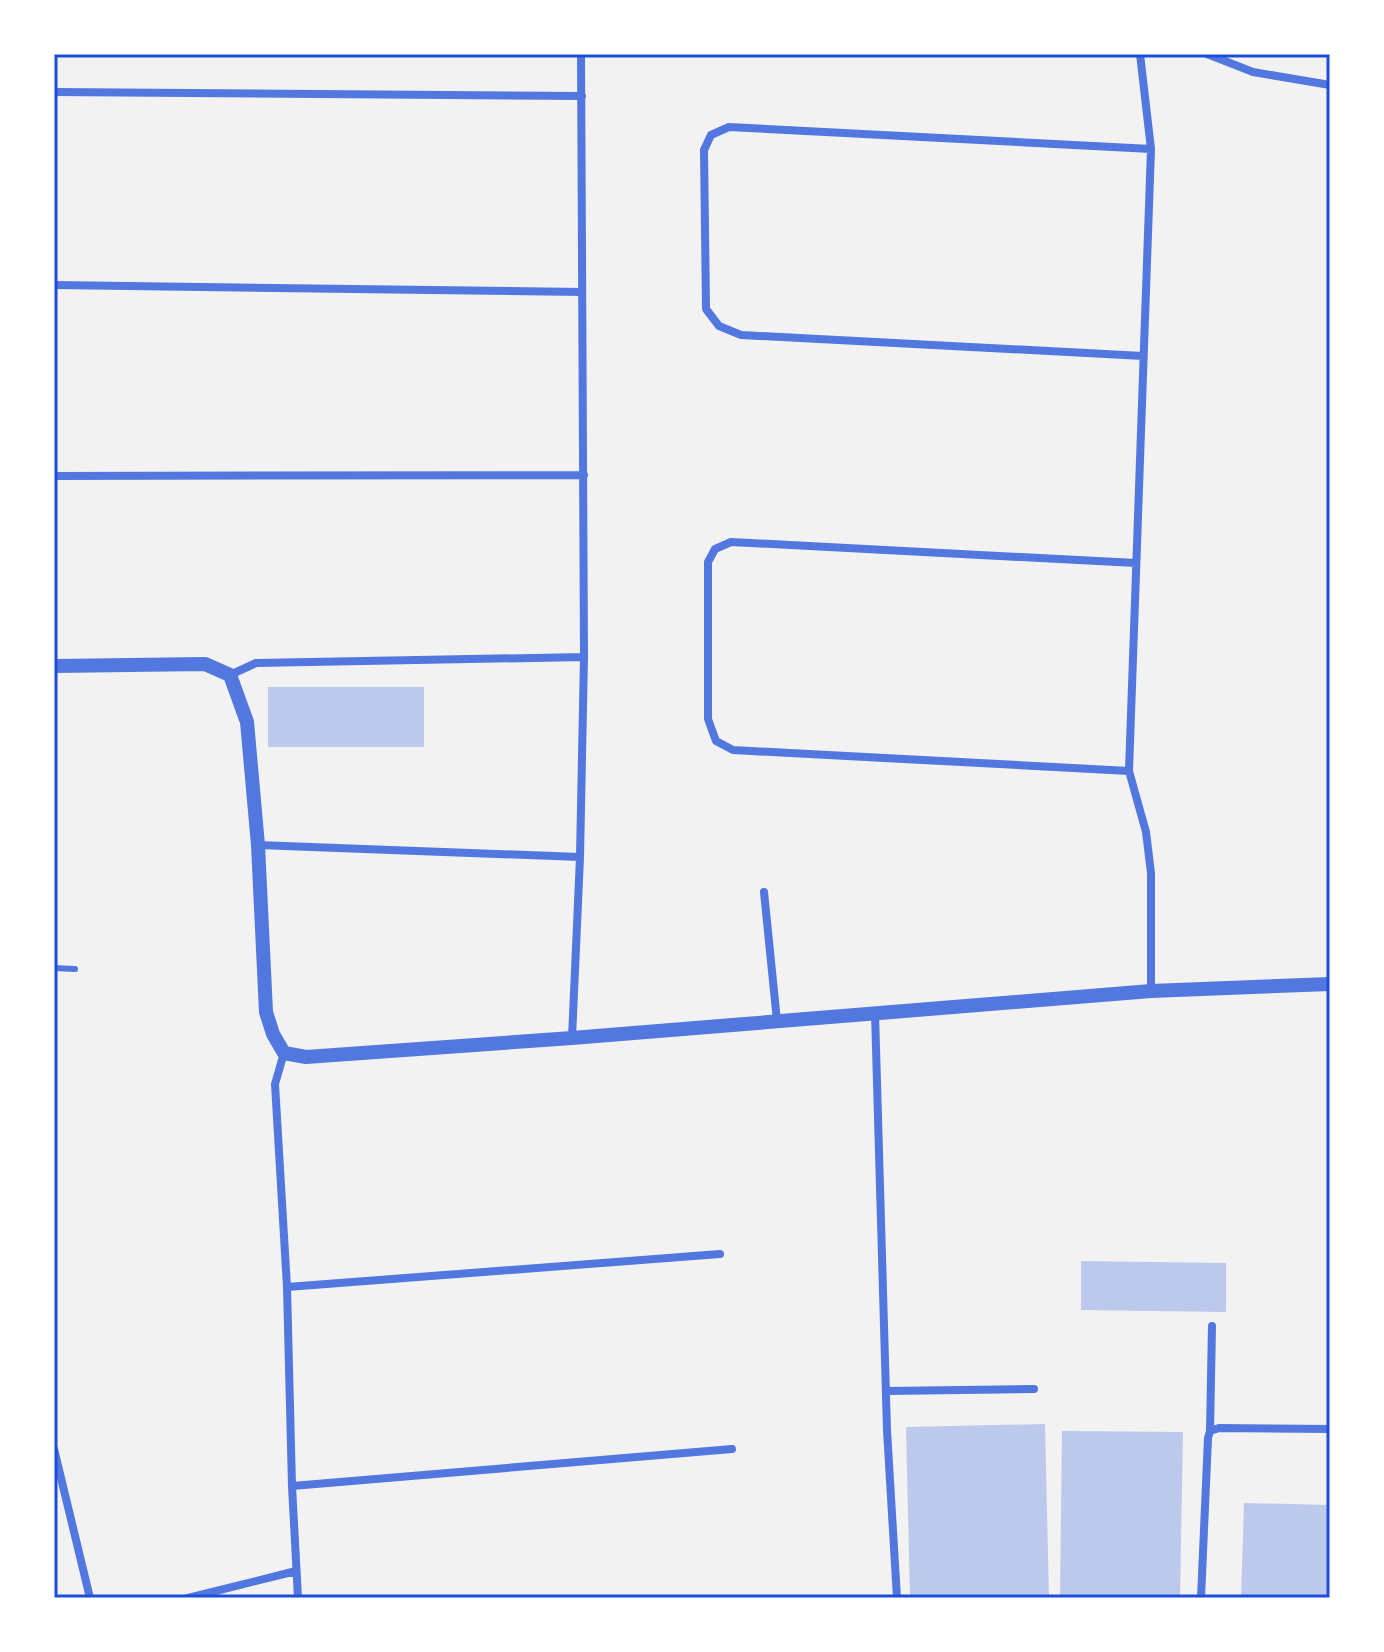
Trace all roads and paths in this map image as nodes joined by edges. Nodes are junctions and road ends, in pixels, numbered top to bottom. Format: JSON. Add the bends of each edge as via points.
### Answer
{"nodes":[{"id":1,"x":581,"y":54,"type":"edge"},
{"id":2,"x":1140,"y":54,"type":"edge"},
{"id":3,"x":1207,"y":54,"type":"edge"},
{"id":4,"x":1330,"y":85,"type":"edge"},
{"id":5,"x":54,"y":92,"type":"edge"},
{"id":6,"x":582,"y":96,"type":"junction"},
{"id":7,"x":1151,"y":149,"type":"junction"},
{"id":8,"x":54,"y":285,"type":"edge"},
{"id":9,"x":582,"y":292,"type":"junction"},
{"id":10,"x":1143,"y":356,"type":"junction"},
{"id":11,"x":584,"y":475,"type":"junction"},
{"id":12,"x":54,"y":476,"type":"edge"},
{"id":13,"x":1136,"y":563,"type":"junction"},
{"id":14,"x":584,"y":657,"type":"junction"},
{"id":15,"x":54,"y":666,"type":"edge"},
{"id":16,"x":230,"y":675,"type":"junction"},
{"id":17,"x":1129,"y":771,"type":"junction"},
{"id":18,"x":258,"y":845,"type":"junction"},
{"id":19,"x":580,"y":857,"type":"junction"},
{"id":20,"x":764,"y":892,"type":"dead end"},
{"id":21,"x":54,"y":968,"type":"edge"},
{"id":22,"x":75,"y":969,"type":"dead end"},
{"id":23,"x":1330,"y":984,"type":"edge"},
{"id":24,"x":1151,"y":991,"type":"junction"},
{"id":25,"x":875,"y":1013,"type":"junction"},
{"id":26,"x":777,"y":1021,"type":"junction"},
{"id":27,"x":572,"y":1038,"type":"junction"},
{"id":28,"x":284,"y":1053,"type":"junction"},
{"id":29,"x":720,"y":1254,"type":"dead end"},
{"id":30,"x":287,"y":1287,"type":"junction"},
{"id":31,"x":1212,"y":1326,"type":"dead end"},
{"id":32,"x":1034,"y":1389,"type":"dead end"},
{"id":33,"x":886,"y":1391,"type":"junction"},
{"id":34,"x":1330,"y":1429,"type":"edge"},
{"id":35,"x":1210,"y":1431,"type":"junction"},
{"id":36,"x":54,"y":1449,"type":"edge"},
{"id":37,"x":732,"y":1449,"type":"dead end"},
{"id":38,"x":292,"y":1486,"type":"junction"},
{"id":39,"x":296,"y":1571,"type":"junction"},
{"id":40,"x":90,"y":1598,"type":"edge"},
{"id":41,"x":188,"y":1598,"type":"edge"},
{"id":42,"x":298,"y":1598,"type":"edge"},
{"id":43,"x":897,"y":1598,"type":"edge"},
{"id":44,"x":1201,"y":1598,"type":"edge"}],
"edges":[{"from":1,"to":6,"type":"street"},
{"from":2,"to":7,"type":"street"},
{"from":3,"to":4,"type":"street","via":[[1253,72]]},
{"from":5,"to":6,"type":"street"},
{"from":6,"to":9,"type":"street"},
{"from":7,"to":10,"type":"street"},
{"from":7,"to":10,"type":"street","via":[[729,127],[711,135],[704,150],[706,309],[719,326],[741,335]]},
{"from":8,"to":9,"type":"street"},
{"from":9,"to":11,"type":"street"},
{"from":10,"to":13,"type":"street"},
{"from":11,"to":12,"type":"street"},
{"from":11,"to":14,"type":"street"},
{"from":13,"to":17,"type":"street"},
{"from":13,"to":17,"type":"street","via":[[731,542],[715,549],[708,562],[708,719],[716,741],[733,750]]},
{"from":14,"to":16,"type":"street","via":[[256,663]]},
{"from":14,"to":19,"type":"street"},
{"from":15,"to":16,"type":"street","via":[[205,664]]},
{"from":16,"to":18,"type":"street","via":[[247,722]]},
{"from":17,"to":24,"type":"street","via":[[1151,873]]},
{"from":18,"to":19,"type":"street"},
{"from":18,"to":28,"type":"street","via":[[266,1012]]},
{"from":19,"to":27,"type":"street"},
{"from":20,"to":26,"type":"street"},
{"from":21,"to":22,"type":"lane"},
{"from":23,"to":24,"type":"street"},
{"from":24,"to":25,"type":"street"},
{"from":25,"to":26,"type":"street"},
{"from":25,"to":33,"type":"street"},
{"from":26,"to":27,"type":"street"},
{"from":27,"to":28,"type":"street","via":[[306,1057]]},
{"from":28,"to":30,"type":"street","via":[[275,1084]]},
{"from":29,"to":30,"type":"street"},
{"from":30,"to":38,"type":"street"},
{"from":31,"to":35,"type":"street"},
{"from":32,"to":33,"type":"street"},
{"from":33,"to":43,"type":"street"},
{"from":34,"to":35,"type":"street"},
{"from":35,"to":44,"type":"street"},
{"from":36,"to":40,"type":"street"},
{"from":37,"to":38,"type":"street"},
{"from":38,"to":39,"type":"street"},
{"from":39,"to":41,"type":"street"},
{"from":39,"to":42,"type":"street"}]}
